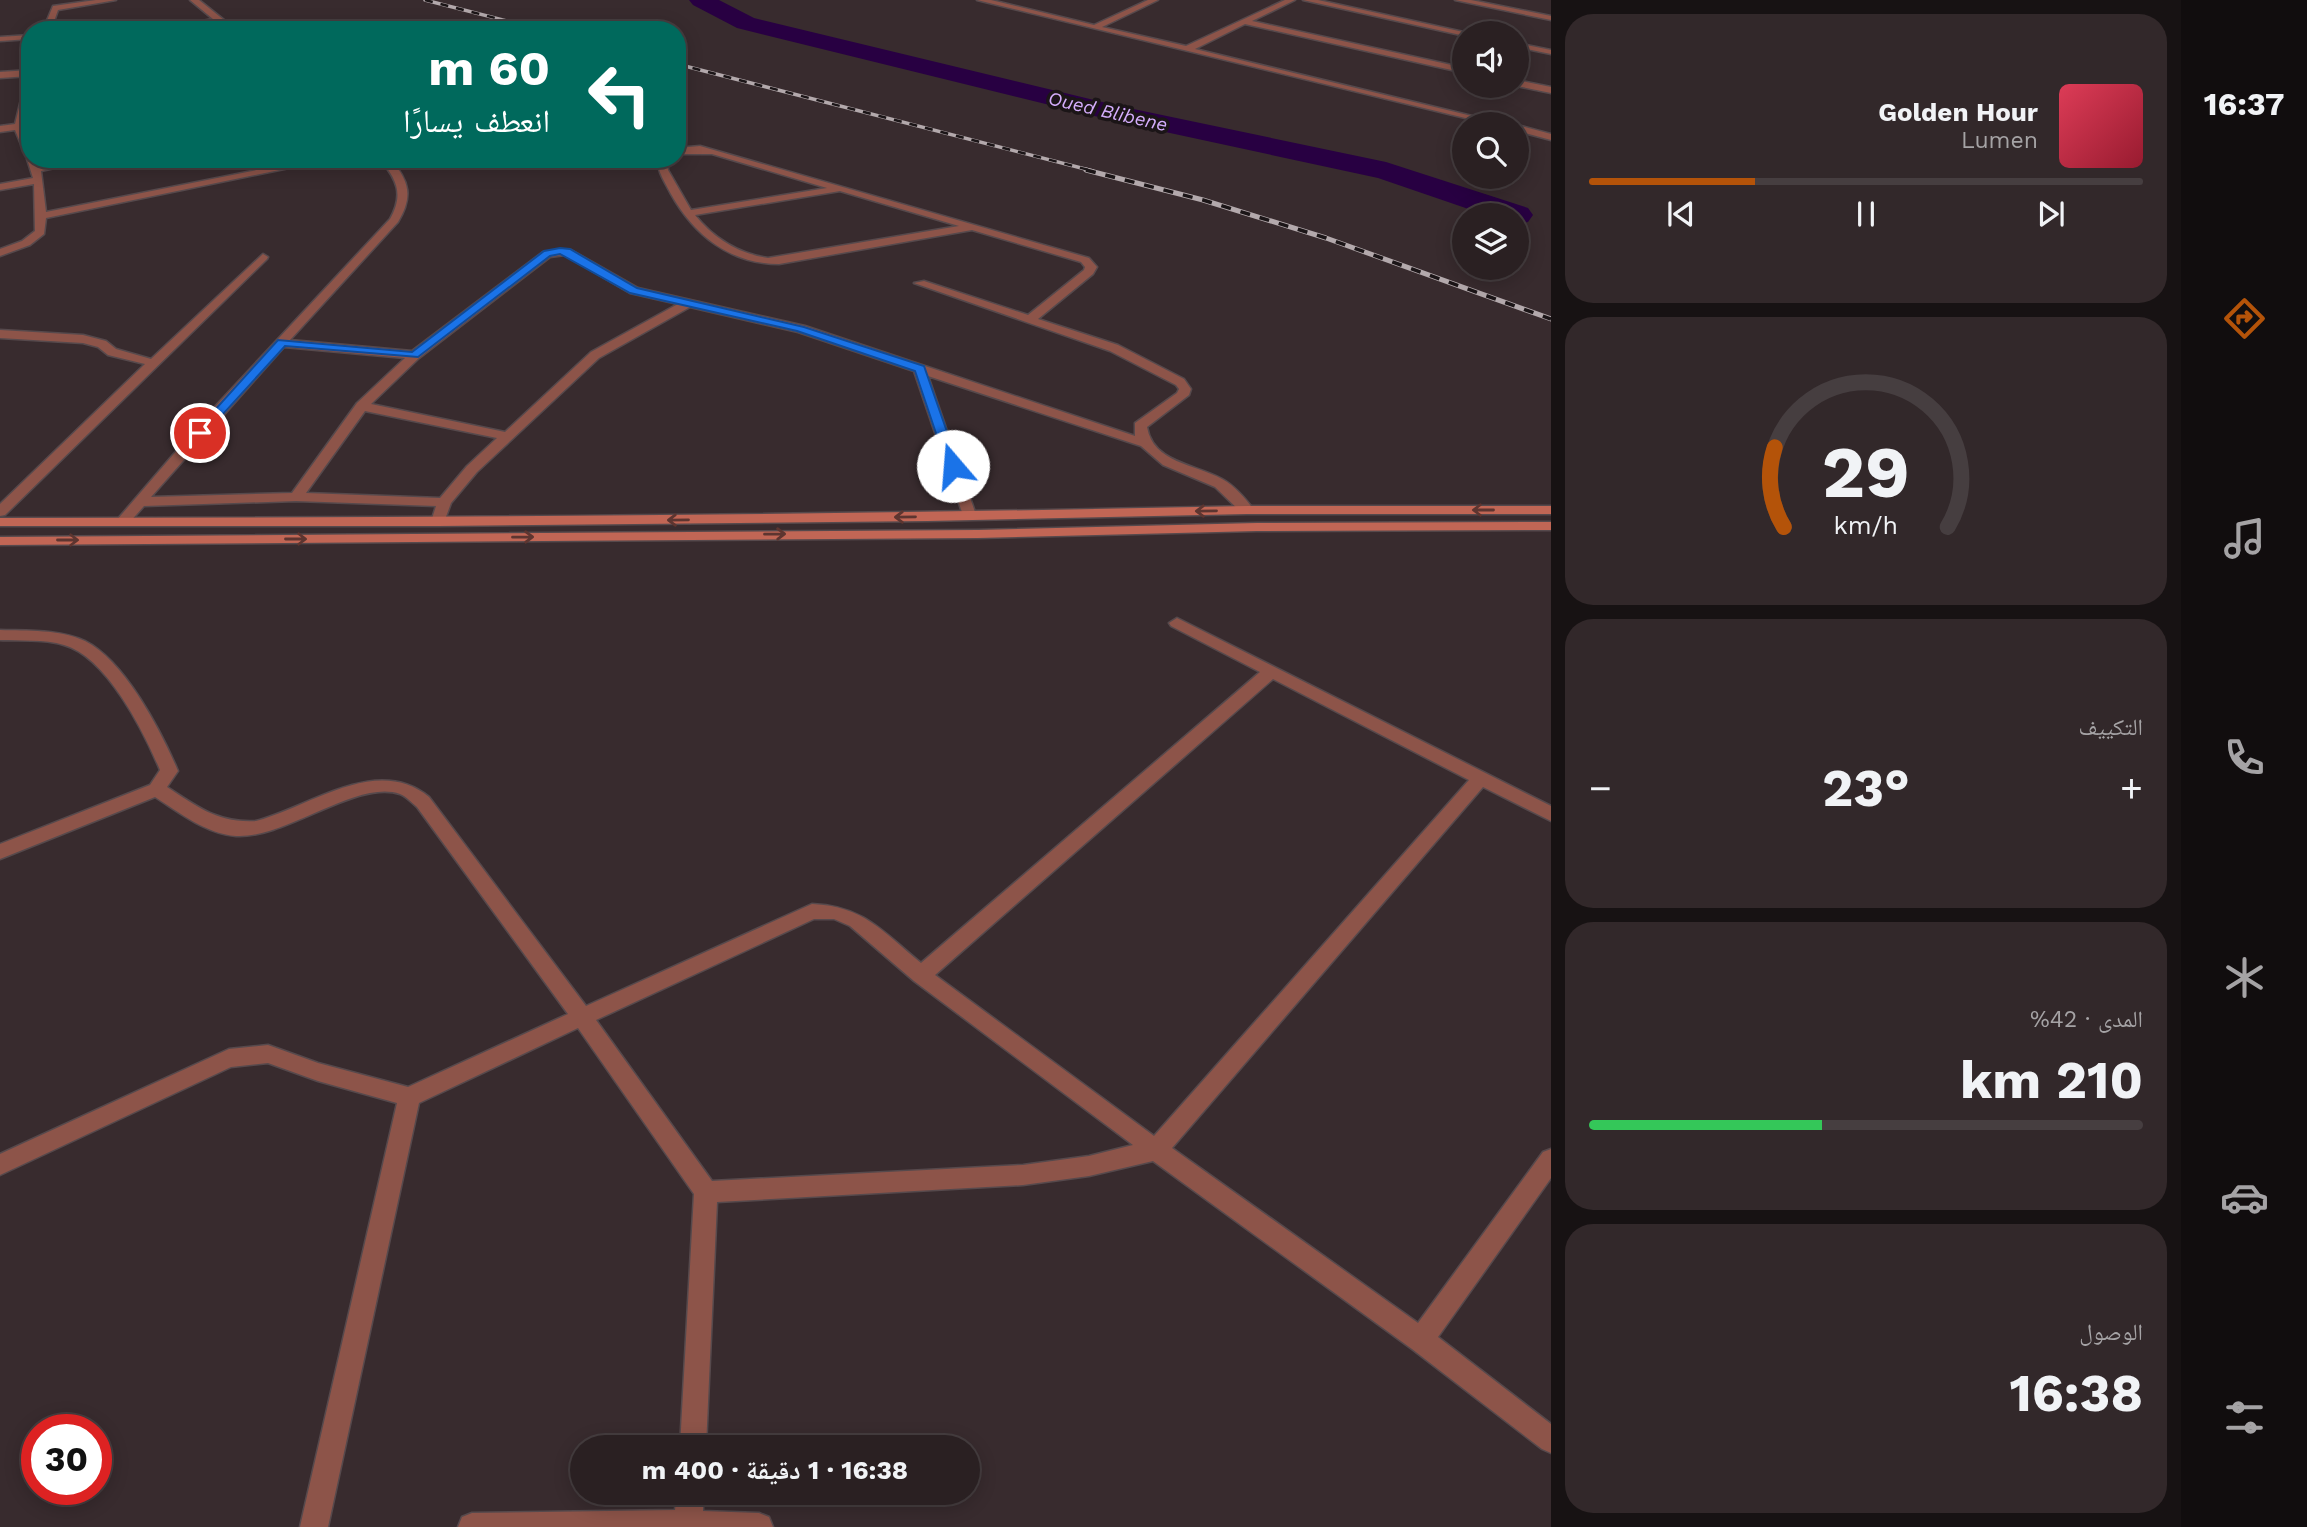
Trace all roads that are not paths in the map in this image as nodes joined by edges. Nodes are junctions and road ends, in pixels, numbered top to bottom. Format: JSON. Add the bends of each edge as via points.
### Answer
{"nodes":[{"id":1,"x":112,"y":0,"type":"edge"},
{"id":2,"x":194,"y":0,"type":"edge"},
{"id":3,"x":981,"y":0,"type":"edge"},
{"id":4,"x":1020,"y":0,"type":"edge"},
{"id":5,"x":1154,"y":0,"type":"edge"},
{"id":6,"x":1291,"y":0,"type":"edge"},
{"id":7,"x":1307,"y":0,"type":"edge"},
{"id":8,"x":1459,"y":0,"type":"edge"},
{"id":9,"x":1006,"y":6,"type":"junction"},
{"id":10,"x":1551,"y":18,"type":"edge"},
{"id":11,"x":49,"y":21,"type":"edge"},
{"id":12,"x":214,"y":21,"type":"edge"},
{"id":13,"x":1245,"y":22,"type":"junction"},
{"id":14,"x":1095,"y":27,"type":"junction"},
{"id":15,"x":1452,"y":31,"type":"edge"},
{"id":16,"x":21,"y":38,"type":"edge"},
{"id":17,"x":0,"y":39,"type":"edge"},
{"id":18,"x":1529,"y":47,"type":"edge"},
{"id":19,"x":1187,"y":49,"type":"junction"},
{"id":20,"x":1551,"y":52,"type":"edge"},
{"id":21,"x":1452,"y":68,"type":"edge"},
{"id":22,"x":21,"y":74,"type":"edge"},
{"id":23,"x":0,"y":75,"type":"edge"},
{"id":24,"x":1529,"y":85,"type":"edge"},
{"id":25,"x":1551,"y":90,"type":"edge"},
{"id":26,"x":1452,"y":112,"type":"edge"},
{"id":27,"x":21,"y":118,"type":"edge"},
{"id":28,"x":19,"y":127,"type":"junction"},
{"id":29,"x":0,"y":129,"type":"edge"},
{"id":30,"x":1529,"y":131,"type":"edge"},
{"id":31,"x":21,"y":132,"type":"edge"},
{"id":32,"x":1551,"y":136,"type":"edge"},
{"id":33,"x":686,"y":150,"type":"edge"},
{"id":34,"x":31,"y":168,"type":"edge"},
{"id":35,"x":34,"y":168,"type":"edge"},
{"id":36,"x":283,"y":168,"type":"edge"},
{"id":37,"x":393,"y":168,"type":"edge"},
{"id":38,"x":663,"y":168,"type":"edge"},
{"id":39,"x":0,"y":187,"type":"edge"},
{"id":40,"x":842,"y":188,"type":"junction"},
{"id":41,"x":689,"y":213,"type":"junction"},
{"id":42,"x":42,"y":216,"type":"junction"},
{"id":43,"x":974,"y":227,"type":"junction"},
{"id":44,"x":0,"y":253,"type":"edge"},
{"id":45,"x":263,"y":257,"type":"dead end"},
{"id":46,"x":920,"y":283,"type":"dead end"},
{"id":47,"x":687,"y":304,"type":"junction"},
{"id":48,"x":1030,"y":319,"type":"junction"},
{"id":49,"x":0,"y":334,"type":"edge"},
{"id":50,"x":282,"y":342,"type":"junction"},
{"id":51,"x":415,"y":355,"type":"junction"},
{"id":52,"x":154,"y":362,"type":"junction"},
{"id":53,"x":920,"y":369,"type":"junction"},
{"id":54,"x":362,"y":406,"type":"junction"},
{"id":55,"x":506,"y":436,"type":"junction"},
{"id":56,"x":1143,"y":443,"type":"junction"},
{"id":57,"x":296,"y":497,"type":"junction"},
{"id":58,"x":139,"y":502,"type":"junction"},
{"id":59,"x":444,"y":502,"type":"junction"},
{"id":60,"x":1247,"y":510,"type":"junction"},
{"id":61,"x":1551,"y":510,"type":"edge"},
{"id":62,"x":0,"y":512,"type":"edge"},
{"id":63,"x":963,"y":516,"type":"junction"},
{"id":64,"x":988,"y":516,"type":"junction"},
{"id":65,"x":122,"y":521,"type":"junction"},
{"id":66,"x":0,"y":522,"type":"edge"},
{"id":67,"x":438,"y":522,"type":"junction"},
{"id":68,"x":1551,"y":526,"type":"edge"},
{"id":69,"x":962,"y":533,"type":"junction"},
{"id":70,"x":992,"y":533,"type":"junction"},
{"id":71,"x":0,"y":541,"type":"edge"},
{"id":72,"x":1177,"y":623,"type":"dead end"},
{"id":73,"x":0,"y":635,"type":"edge"},
{"id":74,"x":1272,"y":671,"type":"junction"},
{"id":75,"x":1481,"y":777,"type":"junction"},
{"id":76,"x":156,"y":789,"type":"junction"},
{"id":77,"x":1551,"y":814,"type":"edge"},
{"id":78,"x":0,"y":852,"type":"edge"},
{"id":79,"x":921,"y":975,"type":"junction"},
{"id":80,"x":582,"y":1017,"type":"junction"},
{"id":81,"x":409,"y":1097,"type":"junction"},
{"id":82,"x":1156,"y":1150,"type":"junction"},
{"id":83,"x":1551,"y":1159,"type":"edge"},
{"id":84,"x":0,"y":1166,"type":"edge"},
{"id":85,"x":706,"y":1192,"type":"junction"},
{"id":86,"x":1421,"y":1340,"type":"junction"},
{"id":87,"x":694,"y":1435,"type":"edge"},
{"id":88,"x":1551,"y":1440,"type":"edge"},
{"id":89,"x":689,"y":1505,"type":"edge"},
{"id":90,"x":688,"y":1526,"type":"edge"},
{"id":91,"x":314,"y":1527,"type":"edge"},
{"id":92,"x":472,"y":1527,"type":"edge"},
{"id":93,"x":759,"y":1527,"type":"edge"}],
"edges":[{"from":1,"to":11,"type":"street","via":[[56,8]]},
{"from":2,"to":12,"type":"street","via":[[220,20]]},
{"from":3,"to":9,"type":"street"},
{"from":4,"to":9,"type":"street"},
{"from":5,"to":14,"type":"street"},
{"from":6,"to":13,"type":"street"},
{"from":7,"to":15,"type":"street"},
{"from":8,"to":10,"type":"street"},
{"from":9,"to":14,"type":"street"},
{"from":13,"to":19,"type":"street"},
{"from":13,"to":21,"type":"street"},
{"from":14,"to":19,"type":"street"},
{"from":16,"to":17,"type":"street"},
{"from":18,"to":20,"type":"street"},
{"from":19,"to":26,"type":"street"},
{"from":22,"to":23,"type":"street"},
{"from":24,"to":25,"type":"street"},
{"from":27,"to":28,"type":"street"},
{"from":28,"to":29,"type":"street"},
{"from":28,"to":31,"type":"street"},
{"from":30,"to":32,"type":"street"},
{"from":33,"to":40,"type":"street","via":[[713,151]]},
{"from":34,"to":39,"type":"street"},
{"from":35,"to":42,"type":"street"},
{"from":36,"to":42,"type":"street"},
{"from":37,"to":50,"type":"street","via":[[404,187],[405,202],[394,220]]},
{"from":38,"to":41,"type":"street"},
{"from":40,"to":41,"type":"street"},
{"from":40,"to":43,"type":"street"},
{"from":41,"to":43,"type":"street","via":[[698,226],[746,258],[768,262]]},
{"from":42,"to":44,"type":"street","via":[[35,238]]},
{"from":43,"to":48,"type":"street","via":[[1073,255],[1091,267]]},
{"from":45,"to":52,"type":"street"},
{"from":46,"to":48,"type":"street"},
{"from":47,"to":51,"type":"street","via":[[634,290],[567,251],[552,251]]},
{"from":47,"to":53,"type":"street","via":[[800,329]]},
{"from":47,"to":55,"type":"street","via":[[595,355]]},
{"from":48,"to":56,"type":"street","via":[[1114,348],[1180,382],[1183,395],[1140,426]]},
{"from":49,"to":52,"type":"street","via":[[83,338],[112,352]]},
{"from":50,"to":51,"type":"street"},
{"from":50,"to":58,"type":"street"},
{"from":51,"to":54,"type":"street"},
{"from":52,"to":62,"type":"street"},
{"from":53,"to":56,"type":"street"},
{"from":53,"to":63,"type":"street"},
{"from":54,"to":55,"type":"street"},
{"from":54,"to":57,"type":"street"},
{"from":55,"to":59,"type":"street"},
{"from":56,"to":60,"type":"street","via":[[1164,460],[1214,480]]},
{"from":57,"to":58,"type":"street"},
{"from":57,"to":59,"type":"street"},
{"from":58,"to":65,"type":"street"},
{"from":59,"to":67,"type":"street"},
{"from":61,"to":60,"type":"main road","one_way":true},
{"from":60,"to":64,"type":"main road","one_way":true},
{"from":63,"to":64,"type":"main road"},
{"from":63,"to":67,"type":"main road","one_way":true},
{"from":63,"to":69,"type":"main road","via":[[951,523]]},
{"from":64,"to":70,"type":"main road","via":[[1000,526]]},
{"from":65,"to":66,"type":"main road"},
{"from":65,"to":67,"type":"main road"},
{"from":68,"to":70,"type":"main road"},
{"from":69,"to":70,"type":"main road"},
{"from":71,"to":69,"type":"main road","one_way":true},
{"from":72,"to":74,"type":"street"},
{"from":73,"to":76,"type":"street","via":[[80,644],[102,660],[161,748],[169,771]]},
{"from":74,"to":75,"type":"street"},
{"from":74,"to":79,"type":"street"},
{"from":75,"to":77,"type":"street"},
{"from":75,"to":82,"type":"street"},
{"from":76,"to":78,"type":"street"},
{"from":76,"to":80,"type":"street","via":[[214,825],[239,830],[272,824],[379,786],[405,789],[423,802]]},
{"from":79,"to":80,"type":"street","via":[[857,921],[836,912],[812,911]]},
{"from":79,"to":82,"type":"street"},
{"from":80,"to":81,"type":"street"},
{"from":80,"to":85,"type":"street"},
{"from":81,"to":84,"type":"street","via":[[268,1054],[229,1058]]},
{"from":81,"to":91,"type":"street"},
{"from":82,"to":85,"type":"street","via":[[1023,1175]]},
{"from":82,"to":86,"type":"street"},
{"from":83,"to":86,"type":"street"},
{"from":85,"to":87,"type":"street"},
{"from":86,"to":88,"type":"street"},
{"from":89,"to":90,"type":"street"},
{"from":90,"to":92,"type":"street"},
{"from":90,"to":93,"type":"street"}]}
